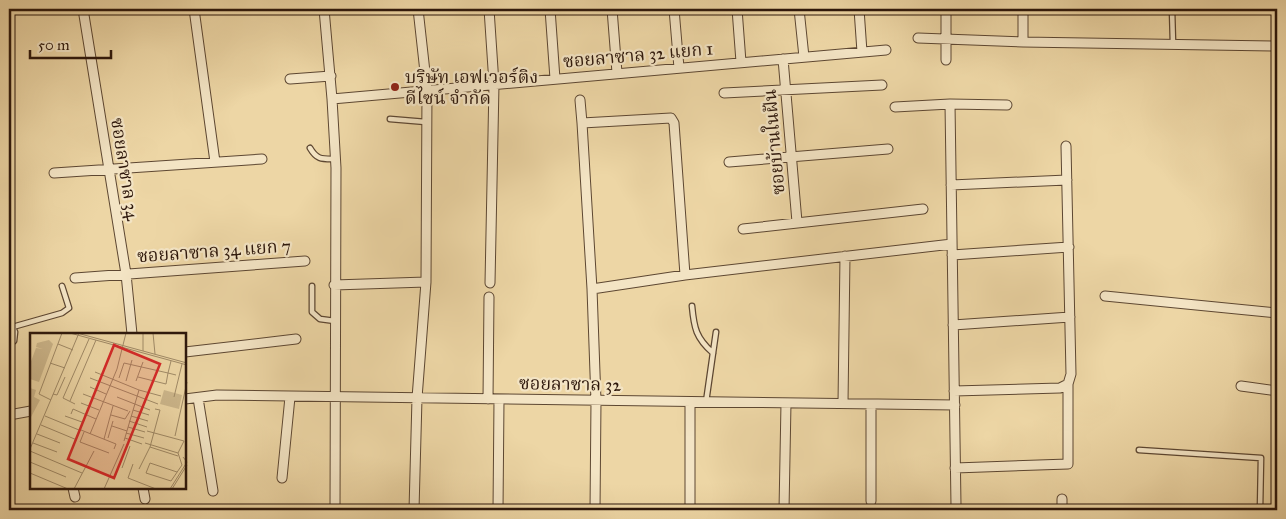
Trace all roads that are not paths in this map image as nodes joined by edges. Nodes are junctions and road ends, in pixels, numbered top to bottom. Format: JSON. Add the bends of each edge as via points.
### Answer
{"nodes":[{"id":1,"x":83,"y":9,"type":"edge"},
{"id":2,"x":194,"y":9,"type":"edge"},
{"id":3,"x":324,"y":9,"type":"edge"},
{"id":4,"x":418,"y":9,"type":"edge"},
{"id":5,"x":489,"y":9,"type":"edge"},
{"id":6,"x":550,"y":9,"type":"edge"},
{"id":7,"x":612,"y":9,"type":"edge"},
{"id":8,"x":674,"y":9,"type":"edge"},
{"id":9,"x":737,"y":9,"type":"edge"},
{"id":10,"x":799,"y":9,"type":"edge"},
{"id":11,"x":859,"y":9,"type":"edge"},
{"id":12,"x":946,"y":9,"type":"edge"},
{"id":13,"x":1023,"y":9,"type":"edge"},
{"id":14,"x":1172,"y":9,"type":"edge"},
{"id":15,"x":918,"y":38,"type":"dead end"},
{"id":16,"x":946,"y":39,"type":"junction"},
{"id":17,"x":1022,"y":42,"type":"junction"},
{"id":18,"x":1173,"y":44,"type":"junction"},
{"id":19,"x":1277,"y":46,"type":"edge"},
{"id":20,"x":886,"y":50,"type":"dead end"},
{"id":21,"x":862,"y":52,"type":"junction"},
{"id":22,"x":804,"y":56,"type":"junction"},
{"id":23,"x":783,"y":58,"type":"junction"},
{"id":24,"x":946,"y":60,"type":"dead end"},
{"id":25,"x":741,"y":62,"type":"junction"},
{"id":26,"x":678,"y":68,"type":"junction"},
{"id":27,"x":618,"y":73,"type":"junction"},
{"id":28,"x":331,"y":76,"type":"junction"},
{"id":29,"x":290,"y":79,"type":"dead end"},
{"id":30,"x":554,"y":79,"type":"junction"},
{"id":31,"x":494,"y":84,"type":"junction"},
{"id":32,"x":882,"y":85,"type":"dead end"},
{"id":33,"x":786,"y":89,"type":"junction"},
{"id":34,"x":427,"y":90,"type":"junction"},
{"id":35,"x":724,"y":93,"type":"dead end"},
{"id":36,"x":332,"y":99,"type":"junction"},
{"id":37,"x":580,"y":100,"type":"dead end"},
{"id":38,"x":950,"y":104,"type":"junction"},
{"id":39,"x":1007,"y":105,"type":"dead end"},
{"id":40,"x":895,"y":107,"type":"dead end"},
{"id":41,"x":390,"y":119,"type":"dead end"},
{"id":42,"x":426,"y":122,"type":"junction"},
{"id":43,"x":582,"y":123,"type":"junction"},
{"id":44,"x":1066,"y":146,"type":"dead end"},
{"id":45,"x":310,"y":148,"type":"dead end"},
{"id":46,"x":888,"y":149,"type":"dead end"},
{"id":47,"x":793,"y":158,"type":"junction"},
{"id":48,"x":262,"y":159,"type":"dead end"},
{"id":49,"x":335,"y":159,"type":"junction"},
{"id":50,"x":216,"y":162,"type":"junction"},
{"id":51,"x":729,"y":162,"type":"dead end"},
{"id":52,"x":109,"y":168,"type":"junction"},
{"id":53,"x":54,"y":173,"type":"dead end"},
{"id":54,"x":1067,"y":180,"type":"junction"},
{"id":55,"x":951,"y":185,"type":"junction"},
{"id":56,"x":923,"y":209,"type":"dead end"},
{"id":57,"x":797,"y":222,"type":"junction"},
{"id":58,"x":743,"y":229,"type":"dead end"},
{"id":59,"x":952,"y":244,"type":"junction"},
{"id":60,"x":1069,"y":247,"type":"junction"},
{"id":61,"x":952,"y":255,"type":"junction"},
{"id":62,"x":845,"y":256,"type":"junction"},
{"id":63,"x":305,"y":261,"type":"dead end"},
{"id":64,"x":126,"y":274,"type":"junction"},
{"id":65,"x":685,"y":275,"type":"junction"},
{"id":66,"x":75,"y":278,"type":"dead end"},
{"id":67,"x":426,"y":282,"type":"junction"},
{"id":68,"x":490,"y":283,"type":"dead end"},
{"id":69,"x":334,"y":285,"type":"junction"},
{"id":70,"x":62,"y":286,"type":"dead end"},
{"id":71,"x":312,"y":286,"type":"dead end"},
{"id":72,"x":592,"y":289,"type":"junction"},
{"id":73,"x":1104,"y":296,"type":"dead end"},
{"id":74,"x":489,"y":297,"type":"dead end"},
{"id":75,"x":692,"y":306,"type":"dead end"},
{"id":76,"x":1277,"y":314,"type":"edge"},
{"id":77,"x":1070,"y":317,"type":"junction"},
{"id":78,"x":9,"y":319,"type":"edge"},
{"id":79,"x":335,"y":321,"type":"junction"},
{"id":80,"x":953,"y":325,"type":"junction"},
{"id":81,"x":11,"y":328,"type":"edge"},
{"id":82,"x":716,"y":332,"type":"dead end"},
{"id":83,"x":132,"y":333,"type":"edge"},
{"id":84,"x":296,"y":339,"type":"dead end"},
{"id":85,"x":9,"y":345,"type":"edge"},
{"id":86,"x":186,"y":352,"type":"edge"},
{"id":87,"x":713,"y":353,"type":"junction"},
{"id":88,"x":1068,"y":384,"type":"junction"},
{"id":89,"x":1241,"y":386,"type":"dead end"},
{"id":90,"x":954,"y":391,"type":"junction"},
{"id":91,"x":1277,"y":391,"type":"edge"},
{"id":92,"x":290,"y":397,"type":"junction"},
{"id":93,"x":186,"y":398,"type":"edge"},
{"id":94,"x":198,"y":398,"type":"junction"},
{"id":95,"x":335,"y":398,"type":"junction"},
{"id":96,"x":417,"y":398,"type":"junction"},
{"id":97,"x":488,"y":399,"type":"junction"},
{"id":98,"x":499,"y":400,"type":"junction"},
{"id":99,"x":596,"y":401,"type":"junction"},
{"id":100,"x":690,"y":402,"type":"junction"},
{"id":101,"x":706,"y":402,"type":"junction"},
{"id":102,"x":786,"y":403,"type":"junction"},
{"id":103,"x":843,"y":404,"type":"junction"},
{"id":104,"x":871,"y":404,"type":"junction"},
{"id":105,"x":955,"y":405,"type":"junction"},
{"id":106,"x":30,"y":411,"type":"edge"},
{"id":107,"x":9,"y":415,"type":"edge"},
{"id":108,"x":1138,"y":450,"type":"dead end"},
{"id":109,"x":955,"y":468,"type":"junction"},
{"id":110,"x":282,"y":478,"type":"dead end"},
{"id":111,"x":143,"y":489,"type":"edge"},
{"id":112,"x":213,"y":491,"type":"dead end"},
{"id":113,"x":145,"y":498,"type":"dead end"},
{"id":114,"x":1062,"y":499,"type":"dead end"},
{"id":115,"x":871,"y":500,"type":"dead end"},
{"id":116,"x":956,"y":505,"type":"dead end"},
{"id":117,"x":334,"y":510,"type":"edge"},
{"id":118,"x":414,"y":510,"type":"edge"},
{"id":119,"x":498,"y":510,"type":"edge"},
{"id":120,"x":596,"y":510,"type":"edge"},
{"id":121,"x":690,"y":510,"type":"edge"},
{"id":122,"x":784,"y":510,"type":"edge"},
{"id":123,"x":1062,"y":510,"type":"edge"},
{"id":124,"x":1260,"y":510,"type":"edge"}],
"edges":[{"from":1,"to":52,"type":"street","name":"ซอยลาซาล 34"},
{"from":2,"to":50,"type":"street"},
{"from":3,"to":28,"type":"street"},
{"from":4,"to":34,"type":"street"},
{"from":5,"to":31,"type":"street"},
{"from":6,"to":30,"type":"street"},
{"from":7,"to":27,"type":"street"},
{"from":8,"to":26,"type":"street"},
{"from":9,"to":25,"type":"street"},
{"from":10,"to":22,"type":"street"},
{"from":11,"to":21,"type":"street"},
{"from":12,"to":16,"type":"street"},
{"from":13,"to":17,"type":"street"},
{"from":14,"to":18,"type":"lane"},
{"from":15,"to":16,"type":"street"},
{"from":16,"to":17,"type":"street"},
{"from":16,"to":24,"type":"street"},
{"from":17,"to":18,"type":"street"},
{"from":18,"to":19,"type":"street"},
{"from":20,"to":21,"type":"street","name":"ซอยลาซาล 32 แยก 1"},
{"from":21,"to":22,"type":"street","name":"ซอยลาซาล 32 แยก 1"},
{"from":22,"to":23,"type":"street","name":"ซอยลาซาล 32 แยก 1"},
{"from":23,"to":25,"type":"street","name":"ซอยลาซาล 32 แยก 1"},
{"from":23,"to":33,"type":"street","name":"ซอยบ้านในฝัน"},
{"from":25,"to":26,"type":"street","name":"ซอยลาซาล 32 แยก 1"},
{"from":26,"to":27,"type":"street","name":"ซอยลาซาล 32 แยก 1"},
{"from":27,"to":30,"type":"street","name":"ซอยลาซาล 32 แยก 1"},
{"from":28,"to":29,"type":"street"},
{"from":28,"to":36,"type":"street"},
{"from":30,"to":31,"type":"street","name":"ซอยลาซาล 32 แยก 1"},
{"from":31,"to":34,"type":"street","name":"ซอยลาซาล 32 แยก 1"},
{"from":31,"to":68,"type":"street"},
{"from":32,"to":33,"type":"street"},
{"from":33,"to":35,"type":"street"},
{"from":33,"to":47,"type":"street","name":"ซอยบ้านในฝัน"},
{"from":34,"to":36,"type":"street","name":"ซอยลาซาล 32 แยก 1"},
{"from":34,"to":42,"type":"street"},
{"from":36,"to":49,"type":"street"},
{"from":37,"to":43,"type":"street"},
{"from":38,"to":39,"type":"street"},
{"from":38,"to":40,"type":"street"},
{"from":38,"to":55,"type":"street"},
{"from":41,"to":42,"type":"lane"},
{"from":42,"to":67,"type":"street"},
{"from":43,"to":65,"type":"street","via":[[671,118],[674,123]]},
{"from":43,"to":72,"type":"street"},
{"from":44,"to":54,"type":"street"},
{"from":45,"to":49,"type":"lane","via":[[315,156]]},
{"from":46,"to":47,"type":"street"},
{"from":47,"to":51,"type":"street"},
{"from":47,"to":57,"type":"street","name":"ซอยบ้านในฝัน"},
{"from":48,"to":50,"type":"street"},
{"from":49,"to":69,"type":"street"},
{"from":50,"to":52,"type":"street"},
{"from":52,"to":53,"type":"street"},
{"from":52,"to":64,"type":"street","name":"ซอยลาซาล 34"},
{"from":54,"to":55,"type":"street"},
{"from":54,"to":60,"type":"street"},
{"from":55,"to":59,"type":"street"},
{"from":56,"to":57,"type":"street"},
{"from":57,"to":58,"type":"street"},
{"from":59,"to":61,"type":"street"},
{"from":59,"to":62,"type":"street"},
{"from":60,"to":61,"type":"street"},
{"from":60,"to":77,"type":"street"},
{"from":61,"to":80,"type":"street"},
{"from":62,"to":65,"type":"street"},
{"from":62,"to":103,"type":"street"},
{"from":63,"to":64,"type":"street","name":"ซอยลาซาล 34 แยก 7"},
{"from":64,"to":66,"type":"street","name":"ซอยลาซาล 34 แยก 7"},
{"from":64,"to":83,"type":"street","name":"ซอยลาซาล 34"},
{"from":65,"to":72,"type":"street"},
{"from":67,"to":69,"type":"street"},
{"from":67,"to":96,"type":"street"},
{"from":69,"to":79,"type":"street"},
{"from":70,"to":81,"type":"lane","via":[[69,308]]},
{"from":71,"to":79,"type":"lane","via":[[312,312],[320,319]]},
{"from":72,"to":99,"type":"street"},
{"from":73,"to":76,"type":"street"},
{"from":74,"to":97,"type":"street"},
{"from":75,"to":87,"type":"lane","via":[[696,332]]},
{"from":77,"to":80,"type":"street"},
{"from":77,"to":88,"type":"street","via":[[1071,374]]},
{"from":78,"to":81,"type":"lane"},
{"from":79,"to":95,"type":"street"},
{"from":80,"to":90,"type":"street"},
{"from":81,"to":85,"type":"lane","via":[[15,332],[14,341]]},
{"from":82,"to":87,"type":"lane"},
{"from":84,"to":86,"type":"street"},
{"from":87,"to":101,"type":"lane"},
{"from":88,"to":90,"type":"street","via":[[1060,388]]},
{"from":88,"to":109,"type":"street","via":[[1068,464]]},
{"from":89,"to":91,"type":"street"},
{"from":90,"to":105,"type":"street"},
{"from":92,"to":94,"type":"street","name":"ซอยลาซาล 32"},
{"from":92,"to":95,"type":"street","name":"ซอยลาซาล 32"},
{"from":92,"to":110,"type":"street"},
{"from":93,"to":94,"type":"street","name":"ซอยลาซาล 32"},
{"from":94,"to":112,"type":"street"},
{"from":95,"to":96,"type":"street","name":"ซอยลาซาล 32"},
{"from":95,"to":117,"type":"street"},
{"from":96,"to":97,"type":"street","name":"ซอยลาซาล 32"},
{"from":96,"to":118,"type":"street"},
{"from":97,"to":98,"type":"street","name":"ซอยลาซาล 32"},
{"from":98,"to":99,"type":"street","name":"ซอยลาซาล 32"},
{"from":98,"to":119,"type":"street"},
{"from":99,"to":100,"type":"street","name":"ซอยลาซาล 32"},
{"from":99,"to":120,"type":"street"},
{"from":100,"to":101,"type":"street","name":"ซอยลาซาล 32"},
{"from":100,"to":121,"type":"street"},
{"from":101,"to":102,"type":"street","name":"ซอยลาซาล 32"},
{"from":102,"to":103,"type":"street","name":"ซอยลาซาล 32"},
{"from":102,"to":122,"type":"street"},
{"from":103,"to":104,"type":"street","name":"ซอยลาซาล 32"},
{"from":104,"to":105,"type":"street","name":"ซอยลาซาล 32"},
{"from":104,"to":115,"type":"street"},
{"from":105,"to":109,"type":"street"},
{"from":106,"to":107,"type":"street"},
{"from":108,"to":124,"type":"lane","via":[[1261,458]]},
{"from":109,"to":116,"type":"street"},
{"from":111,"to":113,"type":"street"},
{"from":114,"to":123,"type":"street"}]}
